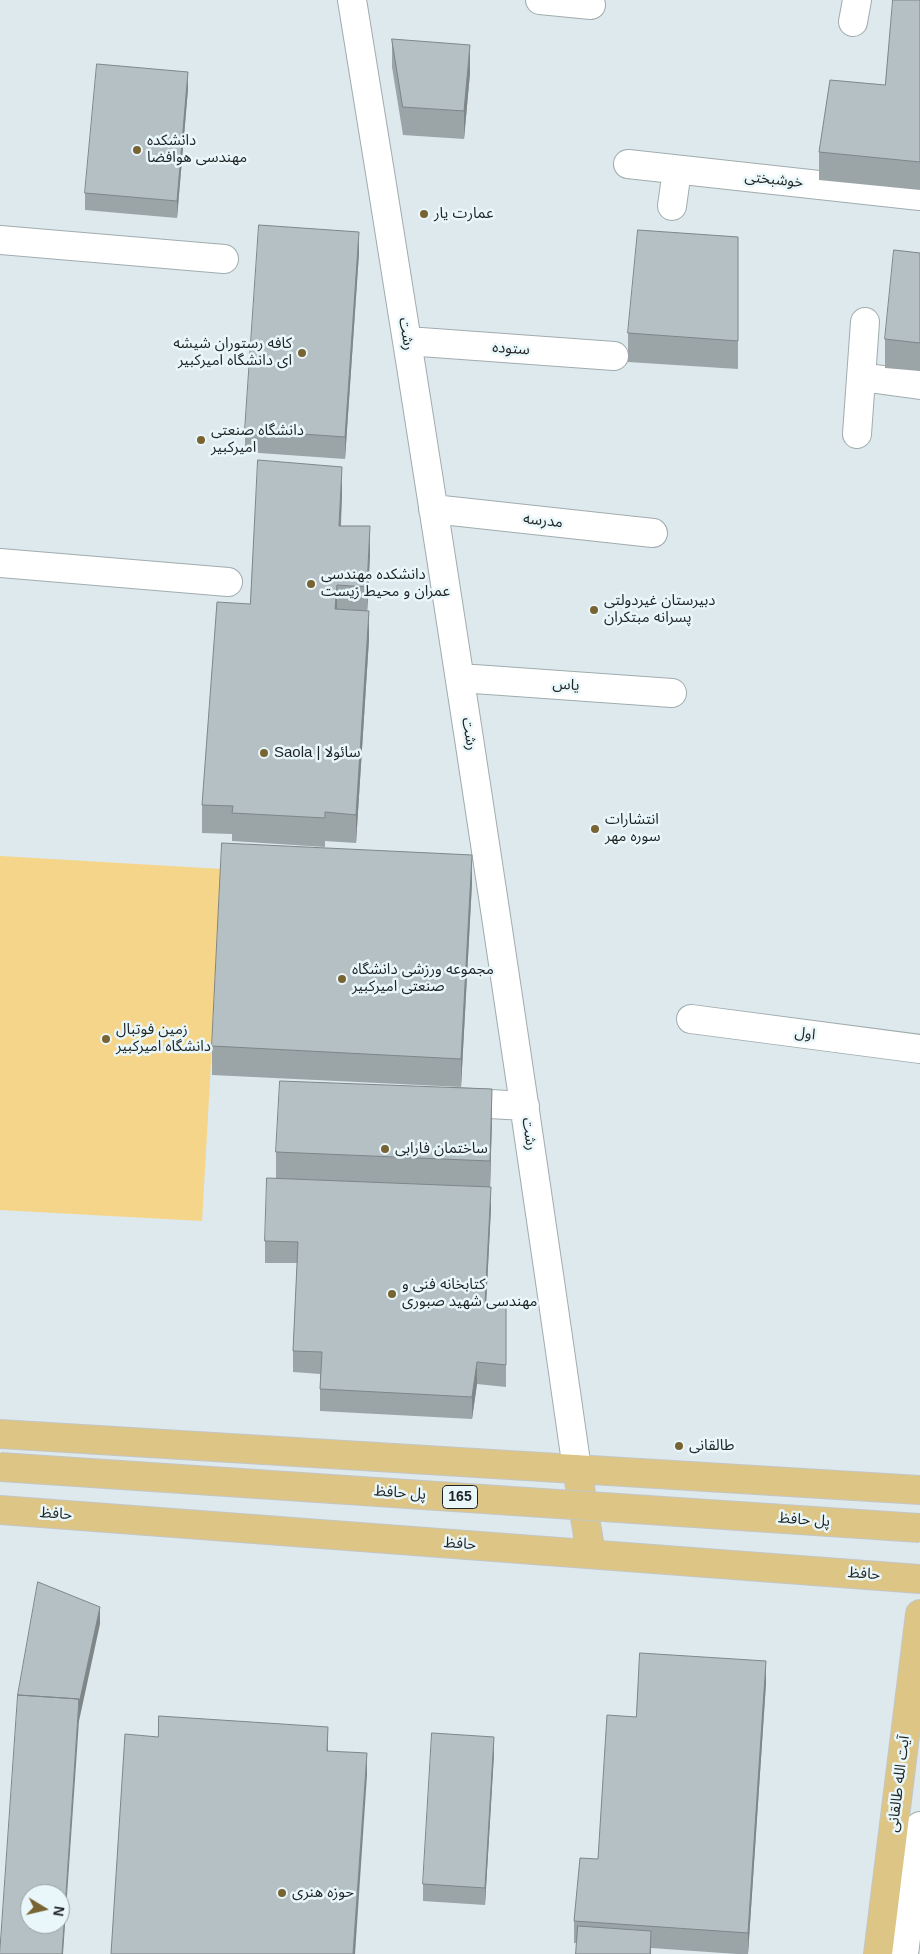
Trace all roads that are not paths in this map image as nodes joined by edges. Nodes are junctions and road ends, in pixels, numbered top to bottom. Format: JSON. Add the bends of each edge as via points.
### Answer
{"nodes":[{"id":1,"x":352,"y":0,"type":"edge"},
{"id":2,"x":540,"y":0,"type":"edge"},
{"id":3,"x":591,"y":5,"type":"dead end"},
{"id":4,"x":628,"y":164,"type":"dead end"},
{"id":5,"x":677,"y":170,"type":"junction"},
{"id":6,"x":920,"y":196,"type":"edge"},
{"id":7,"x":672,"y":206,"type":"dead end"},
{"id":8,"x":0,"y":240,"type":"edge"},
{"id":9,"x":224,"y":260,"type":"dead end"},
{"id":10,"x":865,"y":322,"type":"dead end"},
{"id":11,"x":408,"y":341,"type":"junction"},
{"id":12,"x":614,"y":356,"type":"dead end"},
{"id":13,"x":861,"y":378,"type":"junction"},
{"id":14,"x":920,"y":385,"type":"edge"},
{"id":15,"x":857,"y":434,"type":"dead end"},
{"id":16,"x":433,"y":509,"type":"junction"},
{"id":17,"x":653,"y":534,"type":"dead end"},
{"id":18,"x":0,"y":563,"type":"edge"},
{"id":19,"x":228,"y":582,"type":"dead end"},
{"id":20,"x":460,"y":678,"type":"junction"},
{"id":21,"x":672,"y":693,"type":"dead end"},
{"id":22,"x":690,"y":1019,"type":"dead end"},
{"id":23,"x":920,"y":1049,"type":"edge"},
{"id":24,"x":427,"y":1101,"type":"edge"},
{"id":25,"x":525,"y":1106,"type":"junction"},
{"id":26,"x":0,"y":1434,"type":"edge"},
{"id":27,"x":0,"y":1467,"type":"edge"},
{"id":28,"x":577,"y":1469,"type":"junction"},
{"id":29,"x":920,"y":1490,"type":"edge"},
{"id":30,"x":0,"y":1510,"type":"edge"},
{"id":31,"x":920,"y":1528,"type":"edge"},
{"id":32,"x":591,"y":1554,"type":"junction"},
{"id":33,"x":920,"y":1578,"type":"edge"},
{"id":34,"x":920,"y":1614,"type":"edge"},
{"id":35,"x":920,"y":1826,"type":"edge"},
{"id":36,"x":878,"y":1954,"type":"edge"},
{"id":37,"x":904,"y":1954,"type":"edge"}],
"edges":[{"from":1,"to":11,"type":"street","name":"رشت"},
{"from":2,"to":3,"type":"street"},
{"from":4,"to":5,"type":"street","name":"خوشبختی"},
{"from":5,"to":6,"type":"street","name":"خوشبختی"},
{"from":5,"to":7,"type":"street"},
{"from":8,"to":9,"type":"street"},
{"from":10,"to":13,"type":"street"},
{"from":11,"to":12,"type":"street","name":"ستوده"},
{"from":11,"to":16,"type":"street","name":"رشت"},
{"from":13,"to":14,"type":"street"},
{"from":13,"to":15,"type":"street"},
{"from":16,"to":17,"type":"street","name":"مدرسه"},
{"from":16,"to":20,"type":"street","name":"رشت"},
{"from":18,"to":19,"type":"street"},
{"from":20,"to":21,"type":"street","name":"یاس"},
{"from":20,"to":25,"type":"street","name":"رشت"},
{"from":22,"to":23,"type":"street","name":"اول"},
{"from":24,"to":25,"type":"street"},
{"from":25,"to":28,"type":"street","name":"رشت"},
{"from":26,"to":28,"type":"main road"},
{"from":27,"to":31,"type":"main road","name":"پل حافظ","number":"165","bridge":true},
{"from":28,"to":29,"type":"main road"},
{"from":28,"to":32,"type":"main road"},
{"from":30,"to":32,"type":"main road","name":"حافظ"},
{"from":32,"to":33,"type":"main road","name":"حافظ"},
{"from":34,"to":36,"type":"main road","name":"آیت الله طالقانی"},
{"from":35,"to":37,"type":"street"}]}
